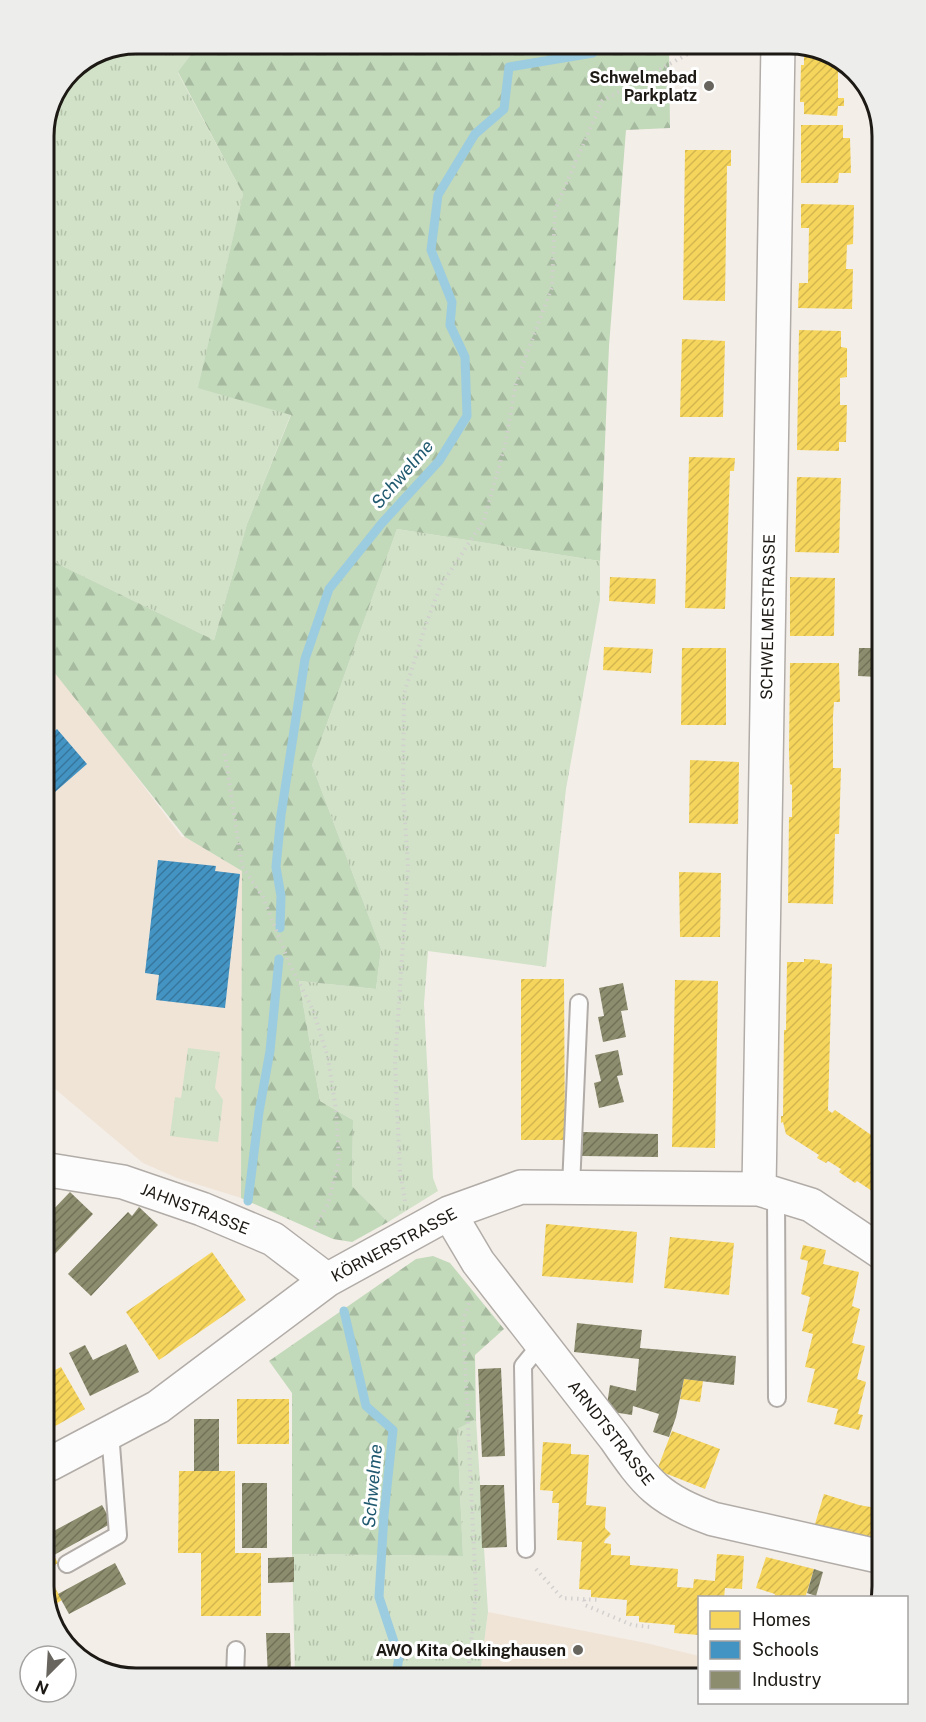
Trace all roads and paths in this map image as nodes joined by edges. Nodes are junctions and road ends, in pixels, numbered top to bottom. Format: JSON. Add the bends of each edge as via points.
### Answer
{"nodes":[{"id":1,"x":688,"y":54,"type":"edge"},
{"id":2,"x":778,"y":54,"type":"edge"},
{"id":3,"x":225,"y":754,"type":"dead end"},
{"id":4,"x":579,"y":1003,"type":"dead end"},
{"id":5,"x":54,"y":1171,"type":"edge"},
{"id":6,"x":571,"y":1187,"type":"junction"},
{"id":7,"x":768,"y":1192,"type":"junction"},
{"id":8,"x":448,"y":1213,"type":"junction"},
{"id":9,"x":411,"y":1234,"type":"junction"},
{"id":10,"x":872,"y":1246,"type":"edge"},
{"id":11,"x":296,"y":1257,"type":"junction"},
{"id":12,"x":491,"y":1279,"type":"junction"},
{"id":13,"x":327,"y":1280,"type":"junction"},
{"id":14,"x":541,"y":1344,"type":"junction"},
{"id":15,"x":777,"y":1398,"type":"dead end"},
{"id":16,"x":110,"y":1432,"type":"junction"},
{"id":17,"x":54,"y":1462,"type":"edge"},
{"id":18,"x":526,"y":1549,"type":"joint"},
{"id":19,"x":872,"y":1555,"type":"edge"},
{"id":20,"x":67,"y":1564,"type":"dead end"},
{"id":21,"x":585,"y":1600,"type":"junction"},
{"id":22,"x":600,"y":1600,"type":"dead end"},
{"id":23,"x":650,"y":1627,"type":"dead end"},
{"id":24,"x":236,"y":1650,"type":"dead end"},
{"id":25,"x":236,"y":1668,"type":"edge"},
{"id":26,"x":469,"y":1668,"type":"edge"}],
"edges":[{"from":1,"to":9,"type":"path","via":[[602,101],[555,210],[552,287],[516,383],[505,445],[484,520],[440,587],[404,694],[403,789],[408,867],[395,1063],[400,1171]]},
{"from":2,"to":7,"type":"street","name":"SCHWELMESTRASSE"},
{"from":3,"to":11,"type":"path","via":[[242,866],[263,897],[313,1010],[328,1058],[336,1110],[339,1160],[328,1204]]},
{"from":4,"to":6,"type":"lane"},
{"from":5,"to":11,"type":"street","name":"JAHNSTRASSE","via":[[123,1182],[202,1209],[273,1239]]},
{"from":6,"to":7,"type":"street","name":"KÖRNERSTRASSE"},
{"from":6,"to":8,"type":"street","name":"KÖRNERSTRASSE","via":[[521,1187]]},
{"from":7,"to":10,"type":"street","name":"KÖRNERSTRASSE","via":[[811,1204]]},
{"from":7,"to":15,"type":"lane"},
{"from":8,"to":9,"type":"street","name":"KÖRNERSTRASSE"},
{"from":8,"to":12,"type":"street","name":"ARNDTSTRASSE"},
{"from":9,"to":13,"type":"street","name":"KÖRNERSTRASSE"},
{"from":11,"to":13,"type":"street","name":"JAHNSTRASSE"},
{"from":12,"to":14,"type":"street","name":"ARNDTSTRASSE"},
{"from":12,"to":26,"type":"path","via":[[471,1299],[463,1320],[476,1592]]},
{"from":13,"to":16,"type":"street","name":"KÖRNERSTRASSE","via":[[158,1407]]},
{"from":14,"to":18,"type":"lane","via":[[523,1366]]},
{"from":14,"to":19,"type":"street","name":"ARNDTSTRASSE","via":[[636,1468],[670,1500],[739,1526]]},
{"from":16,"to":17,"type":"street","name":"KÖRNERSTRASSE"},
{"from":16,"to":20,"type":"lane","via":[[118,1535]]},
{"from":18,"to":21,"type":"path","via":[[529,1562],[562,1598]]},
{"from":21,"to":22,"type":"path"},
{"from":21,"to":23,"type":"path","via":[[585,1605],[632,1625]]},
{"from":24,"to":25,"type":"lane"}]}
